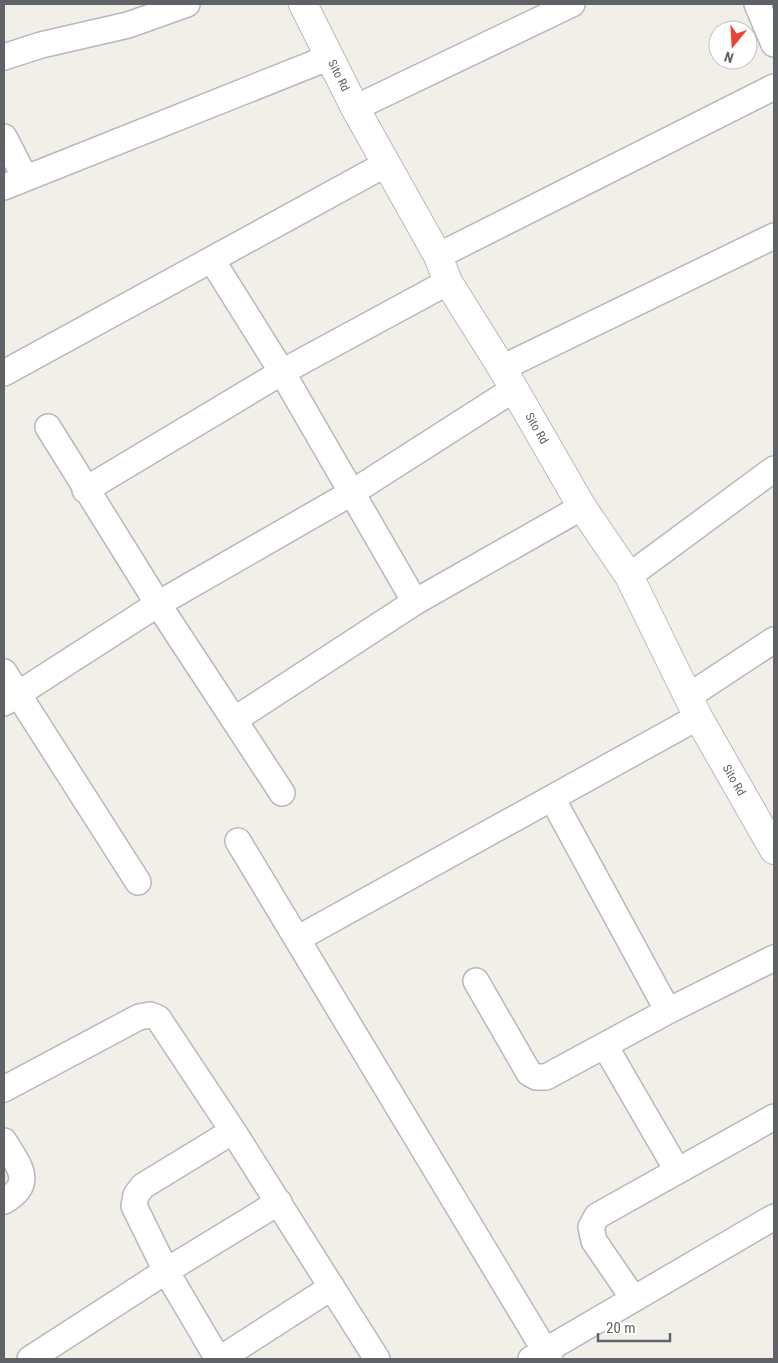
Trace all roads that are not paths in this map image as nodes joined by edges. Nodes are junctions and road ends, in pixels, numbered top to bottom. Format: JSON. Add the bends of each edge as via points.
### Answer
{"nodes":[{"id":1,"x":187,"y":4,"type":"edge"},
{"id":2,"x":303,"y":4,"type":"edge"},
{"id":3,"x":572,"y":4,"type":"edge"},
{"id":4,"x":757,"y":4,"type":"edge"},
{"id":5,"x":774,"y":44,"type":"edge"},
{"id":6,"x":4,"y":57,"type":"edge"},
{"id":7,"x":330,"y":57,"type":"junction"},
{"id":8,"x":774,"y":87,"type":"edge"},
{"id":9,"x":355,"y":108,"type":"junction"},
{"id":10,"x":4,"y":136,"type":"edge"},
{"id":11,"x":386,"y":164,"type":"junction"},
{"id":12,"x":14,"y":182,"type":"edge"},
{"id":13,"x":774,"y":236,"type":"edge"},
{"id":14,"x":438,"y":256,"type":"junction"},
{"id":15,"x":212,"y":260,"type":"junction"},
{"id":16,"x":448,"y":282,"type":"junction"},
{"id":17,"x":282,"y":372,"type":"junction"},
{"id":18,"x":4,"y":373,"type":"edge"},
{"id":19,"x":508,"y":378,"type":"junction"},
{"id":20,"x":48,"y":427,"type":"dead end"},
{"id":21,"x":774,"y":469,"type":"edge"},
{"id":22,"x":86,"y":490,"type":"junction"},
{"id":23,"x":353,"y":492,"type":"junction"},
{"id":24,"x":582,"y":507,"type":"junction"},
{"id":25,"x":629,"y":576,"type":"junction"},
{"id":26,"x":415,"y":602,"type":"junction"},
{"id":27,"x":158,"y":604,"type":"junction"},
{"id":28,"x":774,"y":640,"type":"edge"},
{"id":29,"x":4,"y":672,"type":"edge"},
{"id":30,"x":11,"y":699,"type":"edge"},
{"id":31,"x":693,"y":706,"type":"junction"},
{"id":32,"x":234,"y":720,"type":"junction"},
{"id":33,"x":282,"y":793,"type":"dead end"},
{"id":34,"x":552,"y":798,"type":"junction"},
{"id":35,"x":238,"y":841,"type":"dead end"},
{"id":36,"x":774,"y":850,"type":"edge"},
{"id":37,"x":138,"y":882,"type":"dead end"},
{"id":38,"x":297,"y":939,"type":"junction"},
{"id":39,"x":774,"y":958,"type":"edge"},
{"id":40,"x":476,"y":981,"type":"dead end"},
{"id":41,"x":668,"y":1011,"type":"junction"},
{"id":42,"x":605,"y":1046,"type":"junction"},
{"id":43,"x":4,"y":1089,"type":"edge"},
{"id":44,"x":774,"y":1117,"type":"edge"},
{"id":45,"x":233,"y":1131,"type":"junction"},
{"id":46,"x":4,"y":1142,"type":"edge"},
{"id":47,"x":677,"y":1170,"type":"junction"},
{"id":48,"x":4,"y":1201,"type":"edge"},
{"id":49,"x":278,"y":1202,"type":"junction"},
{"id":50,"x":774,"y":1217,"type":"edge"},
{"id":51,"x":166,"y":1271,"type":"junction"},
{"id":52,"x":332,"y":1287,"type":"junction"},
{"id":53,"x":633,"y":1298,"type":"junction"},
{"id":54,"x":542,"y":1356,"type":"edge"},
{"id":55,"x":30,"y":1359,"type":"edge"},
{"id":56,"x":219,"y":1359,"type":"edge"},
{"id":57,"x":377,"y":1359,"type":"edge"}],
"edges":[{"from":1,"to":6,"type":"street","via":[[128,25]]},
{"from":2,"to":7,"type":"main road","name":"Sito Rd"},
{"from":3,"to":9,"type":"street"},
{"from":4,"to":5,"type":"street"},
{"from":7,"to":9,"type":"main road","name":"Sito Rd"},
{"from":7,"to":12,"type":"street"},
{"from":8,"to":14,"type":"street"},
{"from":9,"to":11,"type":"main road","name":"Sito Rd"},
{"from":10,"to":12,"type":"street"},
{"from":11,"to":14,"type":"main road","name":"Sito Rd"},
{"from":11,"to":15,"type":"street"},
{"from":13,"to":19,"type":"street"},
{"from":14,"to":16,"type":"main road","name":"Sito Rd"},
{"from":15,"to":17,"type":"street"},
{"from":15,"to":18,"type":"street"},
{"from":16,"to":17,"type":"street"},
{"from":16,"to":19,"type":"main road","name":"Sito Rd"},
{"from":17,"to":22,"type":"street"},
{"from":17,"to":23,"type":"street"},
{"from":19,"to":23,"type":"street"},
{"from":19,"to":24,"type":"main road","name":"Sito Rd"},
{"from":20,"to":22,"type":"street"},
{"from":21,"to":25,"type":"street"},
{"from":22,"to":27,"type":"street"},
{"from":23,"to":26,"type":"street"},
{"from":23,"to":27,"type":"street"},
{"from":24,"to":25,"type":"main road","name":"Sito Rd"},
{"from":24,"to":26,"type":"street"},
{"from":25,"to":31,"type":"main road","name":"Sito Rd"},
{"from":26,"to":32,"type":"street"},
{"from":27,"to":30,"type":"street"},
{"from":27,"to":32,"type":"street"},
{"from":28,"to":31,"type":"street"},
{"from":29,"to":30,"type":"street"},
{"from":30,"to":37,"type":"street"},
{"from":31,"to":34,"type":"street"},
{"from":31,"to":36,"type":"main road","name":"Sito Rd"},
{"from":32,"to":33,"type":"street"},
{"from":34,"to":38,"type":"street"},
{"from":34,"to":41,"type":"street"},
{"from":35,"to":38,"type":"street"},
{"from":38,"to":54,"type":"street"},
{"from":39,"to":41,"type":"street"},
{"from":40,"to":42,"type":"street","via":[[524,1066],[536,1077],[546,1077]]},
{"from":41,"to":42,"type":"street"},
{"from":42,"to":47,"type":"street"},
{"from":43,"to":45,"type":"street","via":[[139,1017],[150,1015],[158,1018]]},
{"from":44,"to":47,"type":"street"},
{"from":45,"to":49,"type":"street"},
{"from":45,"to":51,"type":"street","via":[[143,1186],[136,1195],[134,1206]]},
{"from":46,"to":48,"type":"street","via":[[23,1172],[21,1185],[13,1196]]},
{"from":47,"to":53,"type":"street","via":[[597,1216],[591,1227],[594,1241]]},
{"from":49,"to":51,"type":"street"},
{"from":49,"to":52,"type":"street"},
{"from":50,"to":53,"type":"street"},
{"from":51,"to":55,"type":"street"},
{"from":51,"to":56,"type":"street"},
{"from":52,"to":56,"type":"street"},
{"from":52,"to":57,"type":"street"},
{"from":53,"to":54,"type":"street"}]}
